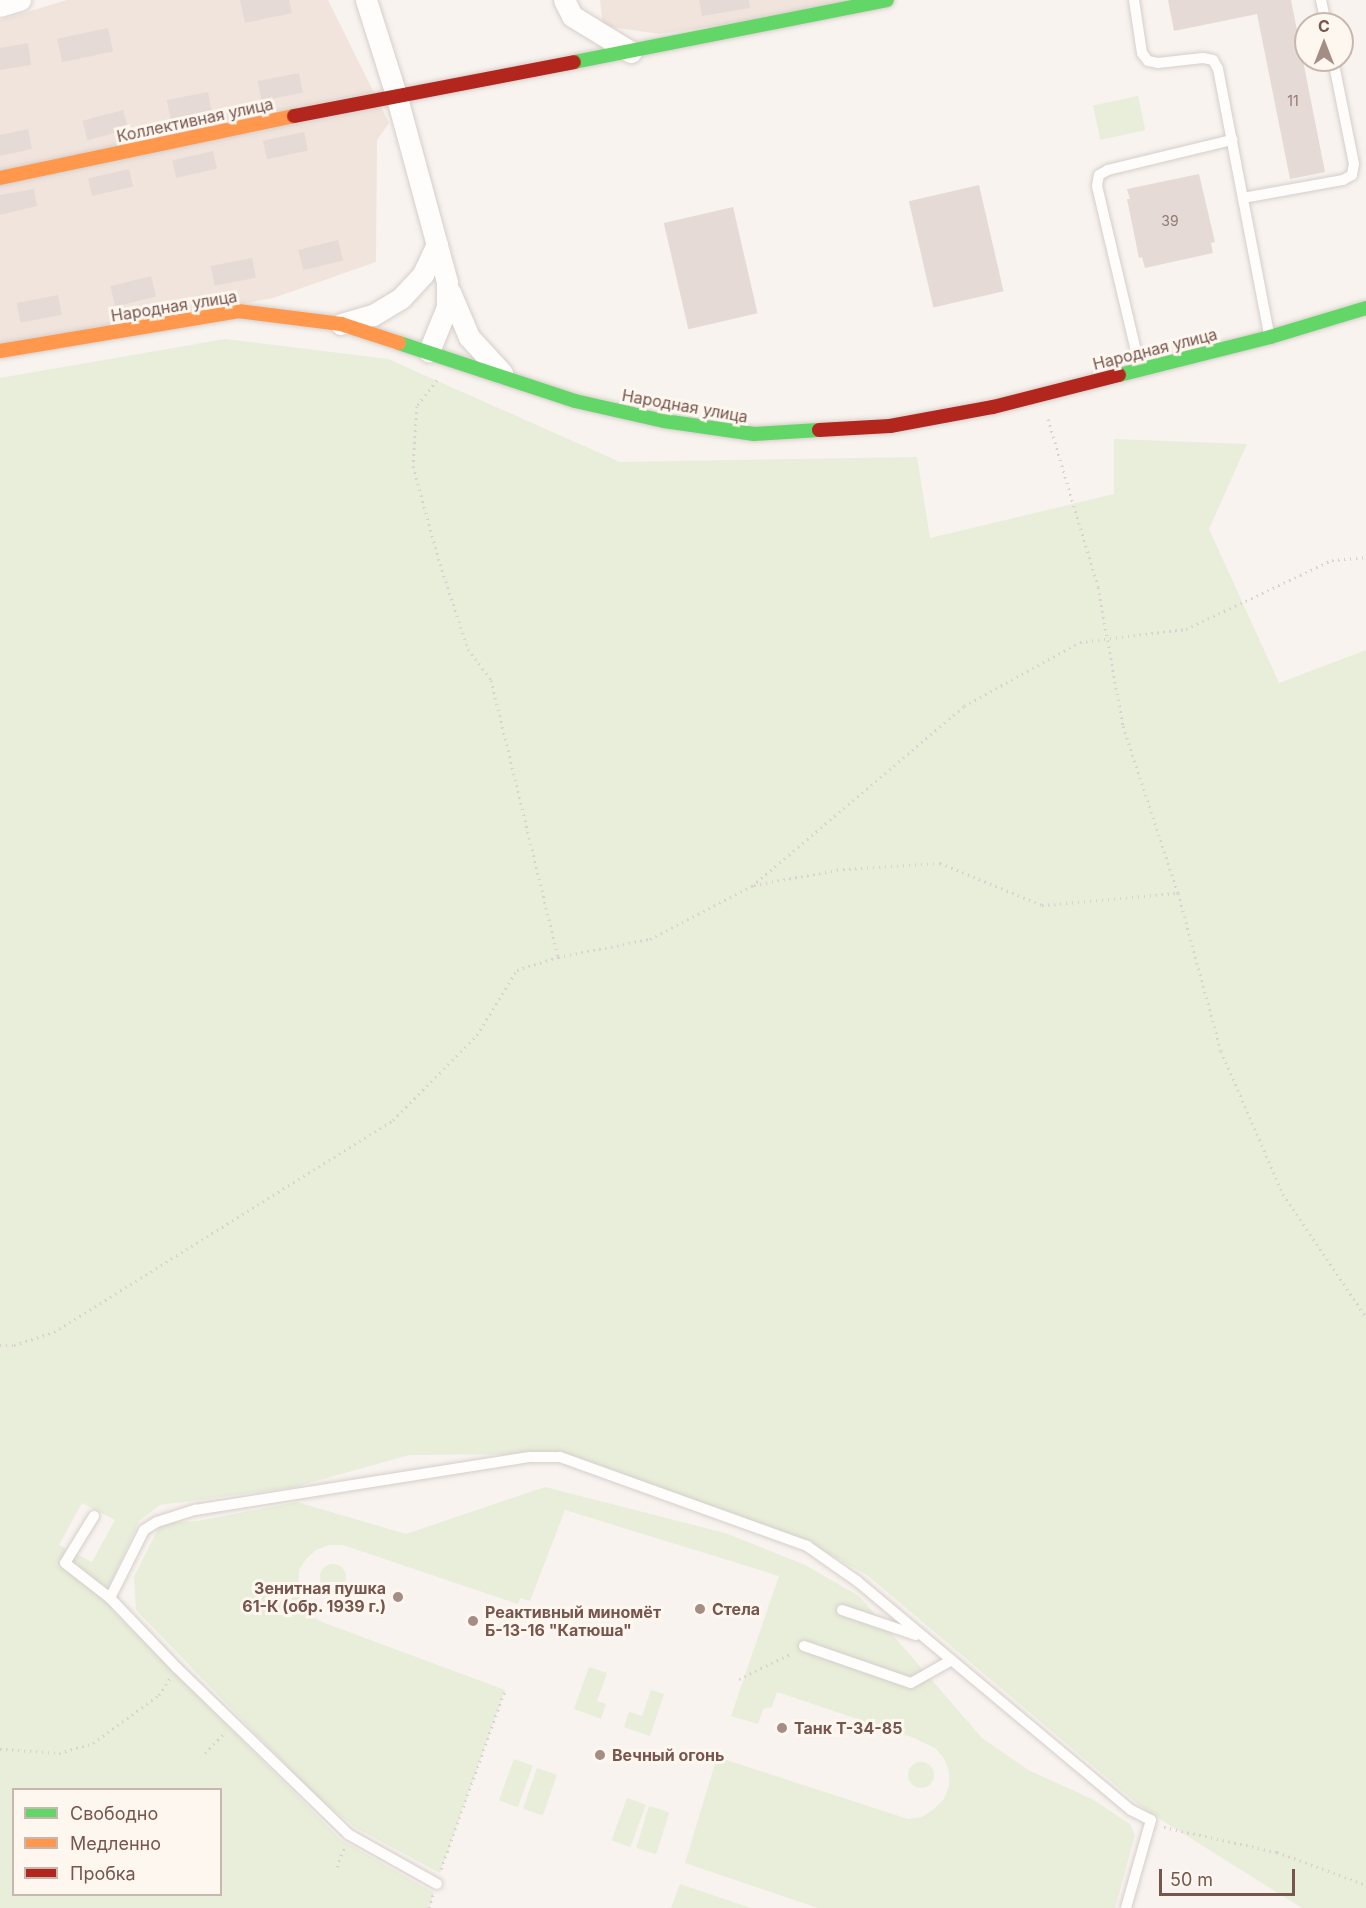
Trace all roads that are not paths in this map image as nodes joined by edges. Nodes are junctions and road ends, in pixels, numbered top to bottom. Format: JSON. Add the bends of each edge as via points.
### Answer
{"nodes":[{"id":1,"x":20,"y":0,"type":"edge"},
{"id":2,"x":366,"y":0,"type":"edge"},
{"id":3,"x":564,"y":0,"type":"edge"},
{"id":4,"x":883,"y":0,"type":"edge"},
{"id":5,"x":887,"y":0,"type":"edge"},
{"id":6,"x":1134,"y":0,"type":"edge"},
{"id":7,"x":0,"y":6,"type":"edge"},
{"id":8,"x":631,"y":52,"type":"junction"},
{"id":9,"x":1335,"y":72,"type":"edge"},
{"id":10,"x":398,"y":98,"type":"junction"},
{"id":11,"x":1232,"y":140,"type":"junction"},
{"id":12,"x":0,"y":178,"type":"edge"},
{"id":13,"x":1243,"y":198,"type":"junction"},
{"id":14,"x":437,"y":244,"type":"junction"},
{"id":15,"x":447,"y":282,"type":"junction"},
{"id":16,"x":1366,"y":308,"type":"edge"},
{"id":17,"x":342,"y":324,"type":"junction"},
{"id":18,"x":1269,"y":337,"type":"junction"},
{"id":19,"x":0,"y":351,"type":"edge"},
{"id":20,"x":429,"y":351,"type":"junction"},
{"id":21,"x":1141,"y":369,"type":"junction"},
{"id":22,"x":511,"y":382,"type":"junction"},
{"id":23,"x":94,"y":1516,"type":"dead end"},
{"id":24,"x":110,"y":1598,"type":"junction"},
{"id":25,"x":842,"y":1610,"type":"dead end"},
{"id":26,"x":922,"y":1637,"type":"junction"},
{"id":27,"x":804,"y":1646,"type":"road end"},
{"id":28,"x":950,"y":1661,"type":"junction"},
{"id":29,"x":437,"y":1884,"type":"road end"},
{"id":30,"x":1126,"y":1908,"type":"edge"}],
"edges":[{"from":1,"to":7,"type":"street"},
{"from":2,"to":10,"type":"street"},
{"from":3,"to":8,"type":"street","via":[[572,16]]},
{"from":4,"to":5,"type":"street","name":"Коллективная улица"},
{"from":4,"to":8,"type":"street","name":"Коллективная улица"},
{"from":6,"to":11,"type":"lane","via":[[1142,53],[1148,61],[1213,60]]},
{"from":8,"to":10,"type":"street","name":"Коллективная улица"},
{"from":9,"to":13,"type":"lane","via":[[1354,164],[1352,174],[1343,180]]},
{"from":10,"to":12,"type":"street","name":"Коллективная улица","via":[[351,104]]},
{"from":10,"to":14,"type":"street"},
{"from":11,"to":13,"type":"lane"},
{"from":11,"to":21,"type":"lane","via":[[1099,175],[1097,186]]},
{"from":13,"to":18,"type":"lane"},
{"from":14,"to":15,"type":"street"},
{"from":14,"to":17,"type":"street","via":[[423,273],[401,298],[373,315]]},
{"from":15,"to":20,"type":"street","via":[[447,307]]},
{"from":15,"to":22,"type":"street","via":[[469,337]]},
{"from":16,"to":18,"type":"street","name":"Народная улица"},
{"from":17,"to":19,"type":"street","name":"Народная улица","via":[[238,310]]},
{"from":17,"to":20,"type":"street","name":"Народная улица"},
{"from":18,"to":21,"type":"street","name":"Народная улица"},
{"from":20,"to":22,"type":"street","name":"Народная улица"},
{"from":21,"to":22,"type":"street","name":"Народная улица","via":[[993,407],[890,426],[754,434],[663,421]]},
{"from":23,"to":24,"type":"lane","via":[[65,1563]]},
{"from":24,"to":26,"type":"lane","via":[[144,1530],[195,1510],[531,1457],[560,1457],[807,1546],[857,1581]]},
{"from":24,"to":29,"type":"lane","via":[[350,1836]]},
{"from":25,"to":26,"type":"lane"},
{"from":26,"to":28,"type":"lane"},
{"from":27,"to":28,"type":"lane","via":[[911,1683]]},
{"from":28,"to":30,"type":"lane","via":[[1131,1810],[1151,1820]]}]}
